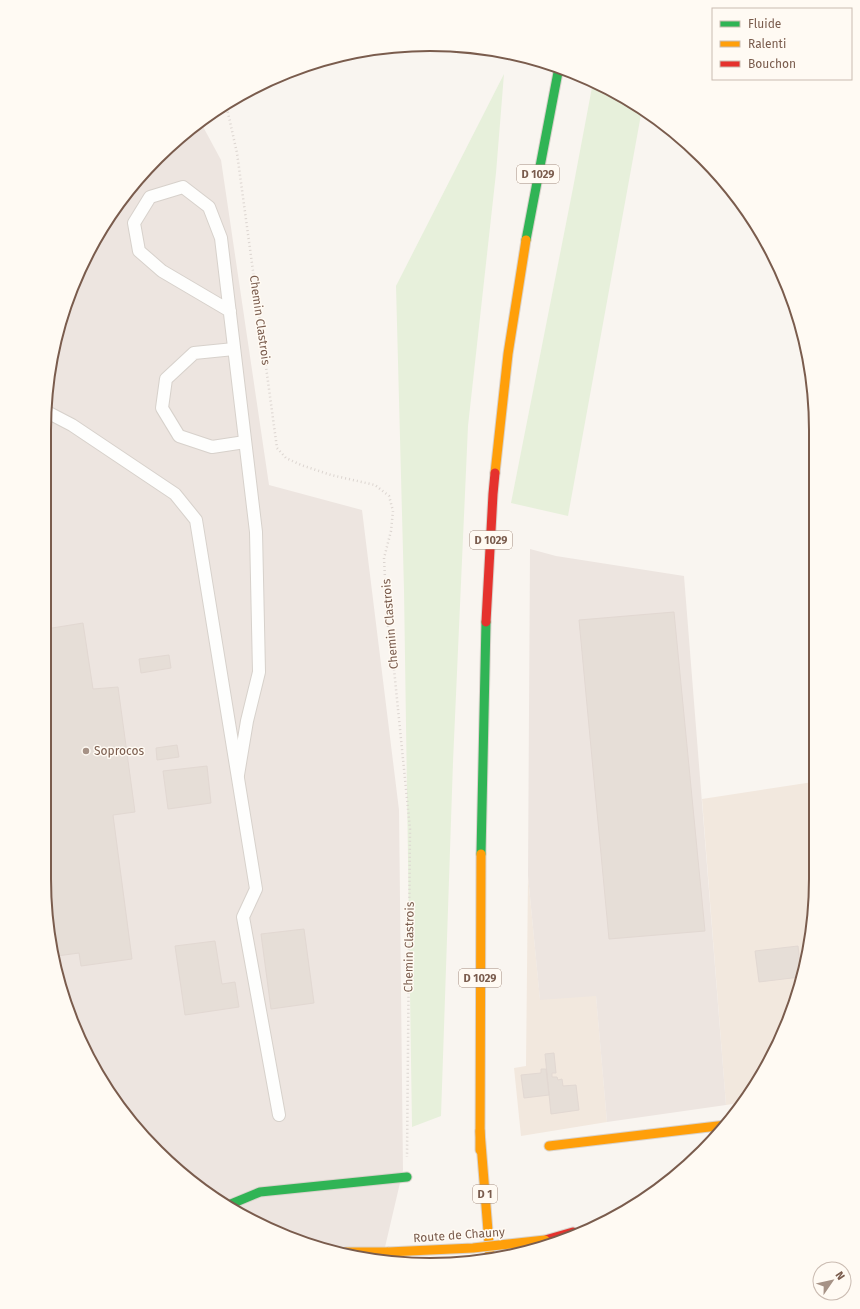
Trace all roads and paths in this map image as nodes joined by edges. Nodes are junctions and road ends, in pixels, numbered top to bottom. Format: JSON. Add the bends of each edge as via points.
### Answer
{"nodes":[{"id":1,"x":558,"y":73,"type":"edge"},
{"id":2,"x":227,"y":110,"type":"edge"},
{"id":3,"x":230,"y":311,"type":"junction"},
{"id":4,"x":234,"y":349,"type":"junction"},
{"id":5,"x":52,"y":414,"type":"edge"},
{"id":6,"x":245,"y":442,"type":"junction"},
{"id":7,"x":238,"y":775,"type":"junction"},
{"id":8,"x":279,"y":1115,"type":"dead end"},
{"id":9,"x":718,"y":1126,"type":"edge"},
{"id":10,"x":480,"y":1131,"type":"junction"},
{"id":11,"x":549,"y":1146,"type":"dead end"},
{"id":12,"x":407,"y":1177,"type":"joint"},
{"id":13,"x":233,"y":1203,"type":"edge"},
{"id":14,"x":552,"y":1238,"type":"edge"},
{"id":15,"x":362,"y":1252,"type":"edge"},
{"id":16,"x":490,"y":1253,"type":"edge"},
{"id":17,"x":479,"y":1255,"type":"edge"}],
"edges":[{"from":1,"to":10,"type":"main road","number":"D 1029","via":[[508,354],[493,494],[485,644]]},
{"from":2,"to":12,"type":"path","name":"Chemin Clastrois","via":[[237,153],[277,448],[286,458],[301,465],[375,485],[389,496],[393,511],[392,531],[384,558],[387,619],[410,829]]},
{"from":3,"to":3,"type":"lane","via":[[221,238],[209,207],[183,188],[150,197],[134,223],[139,251],[162,270]]},
{"from":3,"to":4,"type":"lane"},
{"from":4,"to":6,"type":"lane"},
{"from":4,"to":6,"type":"lane","via":[[194,353],[166,379],[162,408],[179,436],[212,447]]},
{"from":5,"to":7,"type":"lane","via":[[72,425],[175,494],[196,520]]},
{"from":6,"to":7,"type":"lane","via":[[256,532],[259,672]]},
{"from":7,"to":8,"type":"lane","via":[[256,888],[243,917]]},
{"from":9,"to":11,"type":"main road"},
{"from":10,"to":16,"type":"main road","number":"D 1"},
{"from":10,"to":17,"type":"main road","number":"D 1029"},
{"from":12,"to":13,"type":"main road","via":[[260,1192]]},
{"from":14,"to":15,"type":"main road","name":"Route de Chauny","bridge":true,"via":[[473,1248]]}]}
